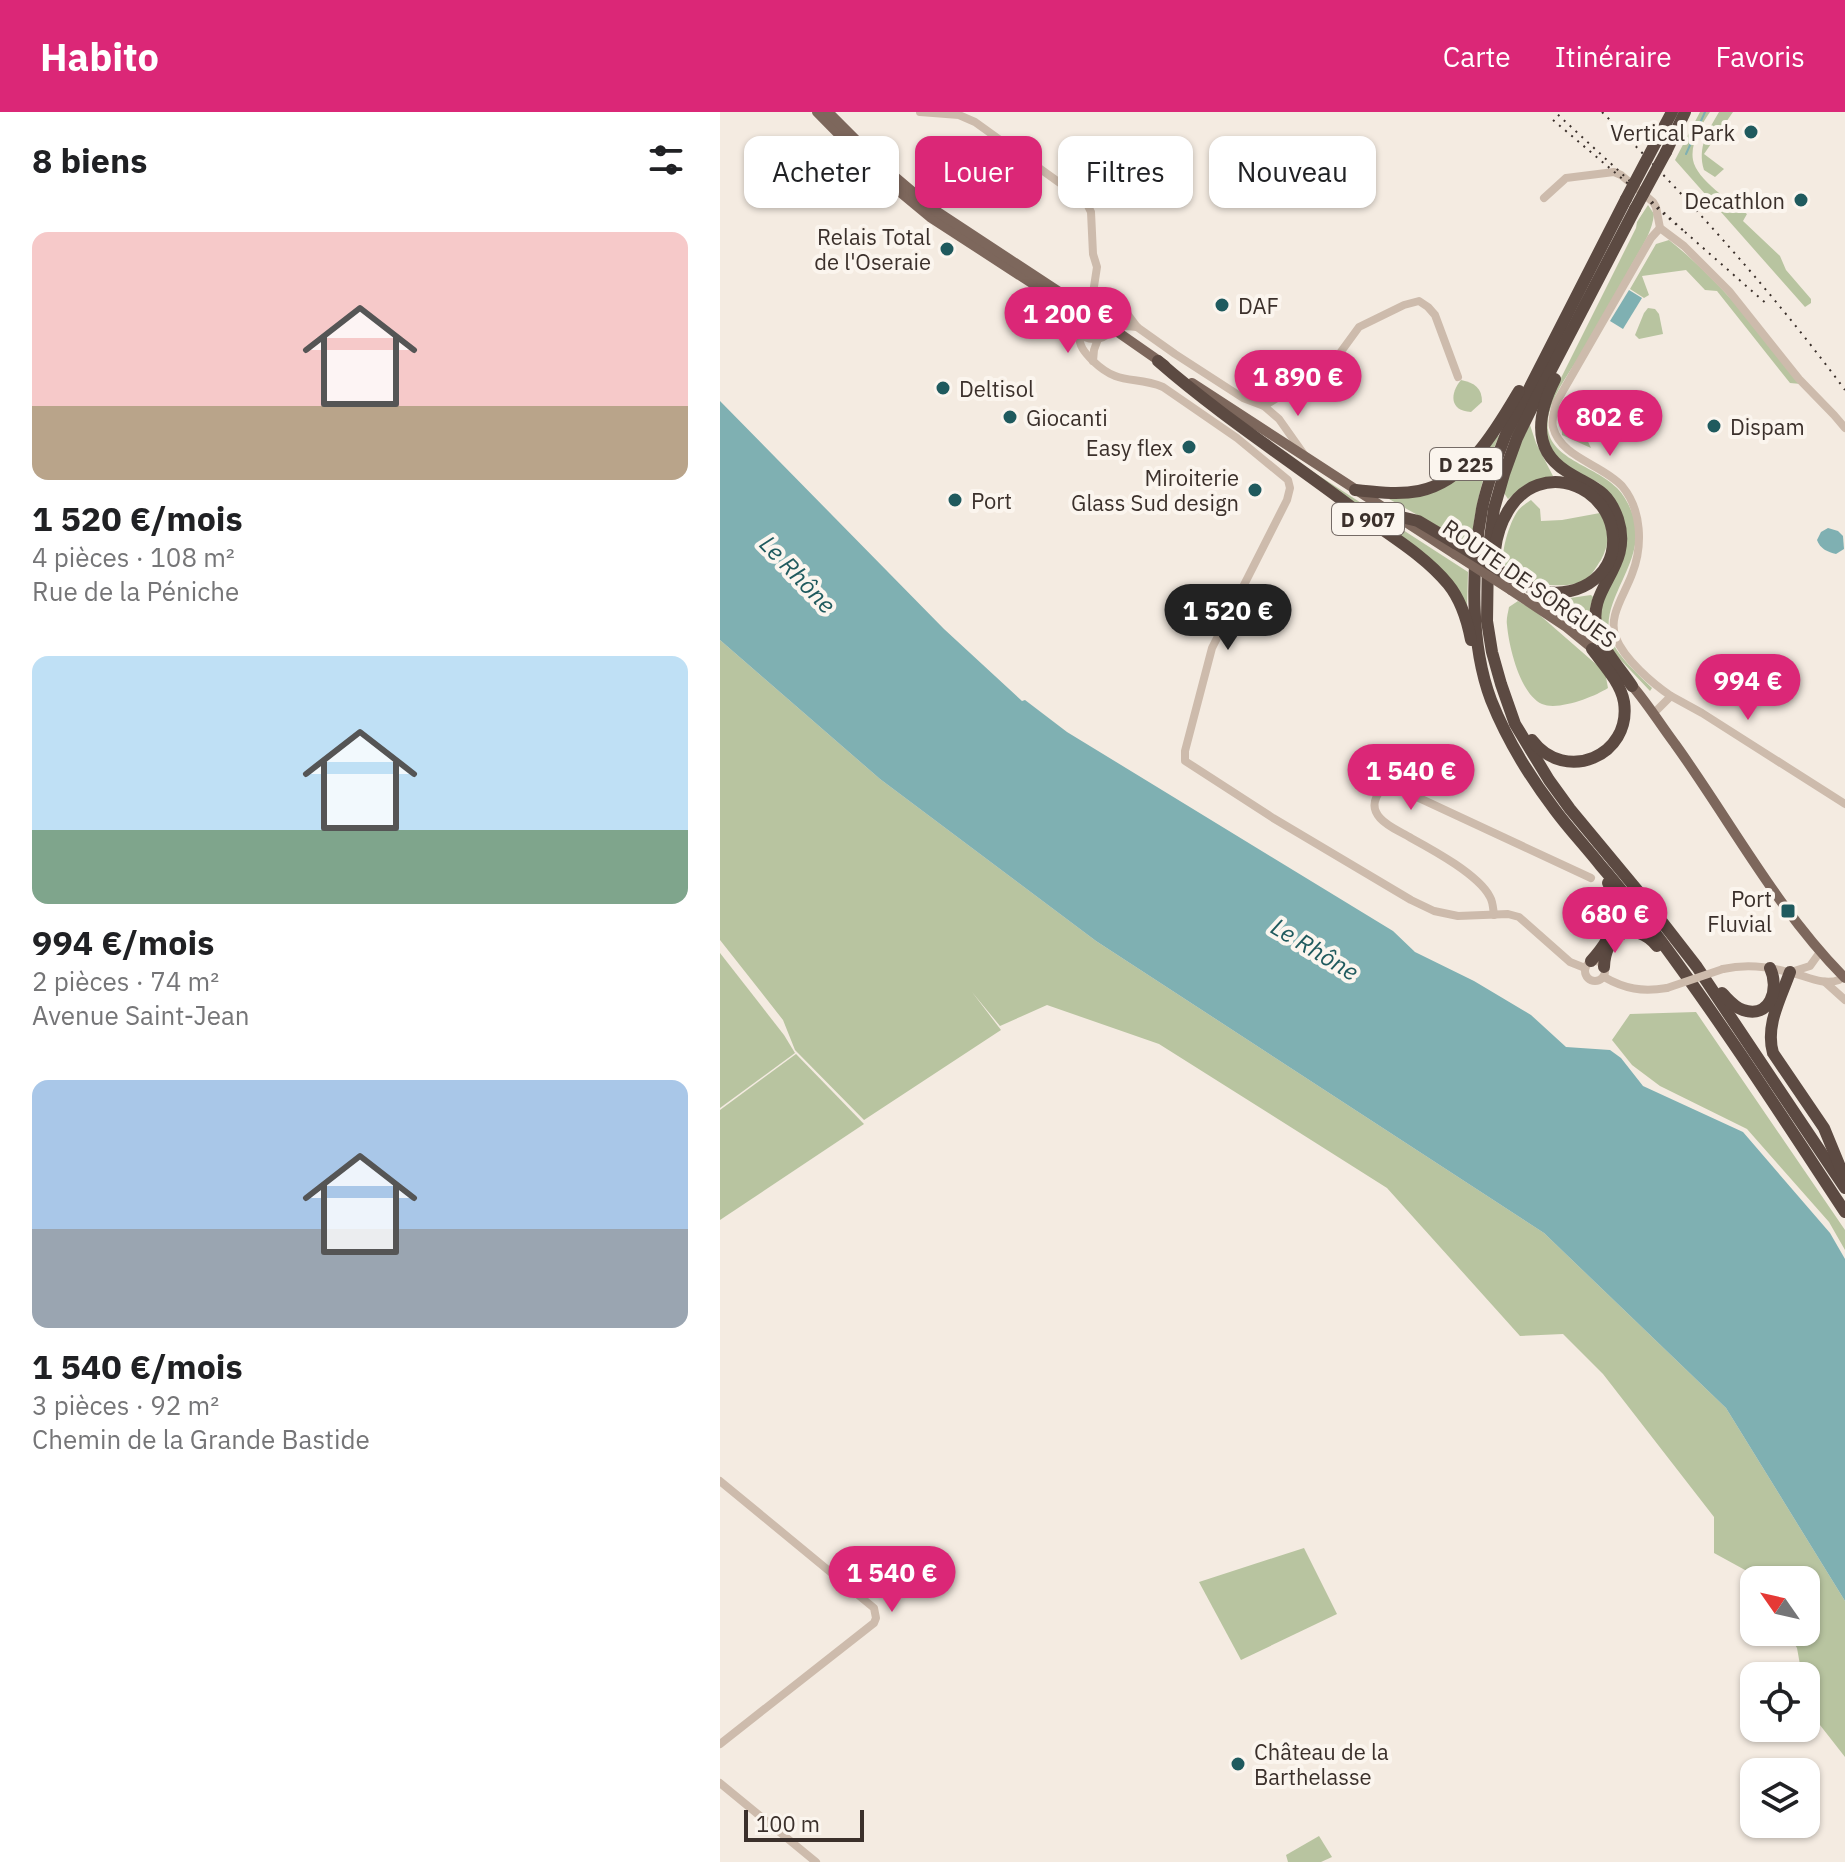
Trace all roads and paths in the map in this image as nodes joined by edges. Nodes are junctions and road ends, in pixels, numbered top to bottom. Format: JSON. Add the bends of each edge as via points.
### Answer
{"nodes":[{"id":1,"x":817,"y":112,"type":"edge"},
{"id":2,"x":828,"y":112,"type":"edge"},
{"id":3,"x":920,"y":112,"type":"edge"},
{"id":4,"x":1672,"y":112,"type":"edge"},
{"id":5,"x":1685,"y":112,"type":"edge"},
{"id":6,"x":1544,"y":198,"type":"dead end"},
{"id":7,"x":1631,"y":204,"type":"junction"},
{"id":8,"x":1660,"y":228,"type":"junction"},
{"id":9,"x":1093,"y":293,"type":"junction"},
{"id":10,"x":1114,"y":304,"type":"junction"},
{"id":11,"x":1074,"y":306,"type":"junction"},
{"id":12,"x":1583,"y":309,"type":"junction"},
{"id":13,"x":1137,"y":327,"type":"junction"},
{"id":14,"x":1113,"y":329,"type":"junction"},
{"id":15,"x":1557,"y":331,"type":"junction"},
{"id":16,"x":1079,"y":334,"type":"junction"},
{"id":17,"x":1098,"y":339,"type":"junction"},
{"id":18,"x":1093,"y":361,"type":"junction"},
{"id":19,"x":1158,"y":361,"type":"junction"},
{"id":20,"x":1458,"y":377,"type":"dead end"},
{"id":21,"x":1264,"y":406,"type":"junction"},
{"id":22,"x":1845,"y":428,"type":"edge"},
{"id":23,"x":1305,"y":457,"type":"junction"},
{"id":24,"x":1355,"y":490,"type":"junction"},
{"id":25,"x":1397,"y":516,"type":"joint"},
{"id":26,"x":1512,"y":584,"type":"junction"},
{"id":27,"x":1487,"y":616,"type":"junction"},
{"id":28,"x":1592,"y":649,"type":"junction"},
{"id":29,"x":1632,"y":686,"type":"junction"},
{"id":30,"x":1671,"y":696,"type":"junction"},
{"id":31,"x":1653,"y":714,"type":"junction"},
{"id":32,"x":1505,"y":730,"type":"junction"},
{"id":33,"x":1845,"y":804,"type":"edge"},
{"id":34,"x":1557,"y":814,"type":"junction"},
{"id":35,"x":1591,"y":878,"type":"dead end"},
{"id":36,"x":1494,"y":915,"type":"junction"},
{"id":37,"x":1820,"y":952,"type":"junction"},
{"id":38,"x":1588,"y":965,"type":"junction"},
{"id":39,"x":1810,"y":966,"type":"junction"},
{"id":40,"x":1697,"y":967,"type":"junction"},
{"id":41,"x":1770,"y":968,"type":"junction"},
{"id":42,"x":1604,"y":972,"type":"junction"},
{"id":43,"x":1790,"y":972,"type":"junction"},
{"id":44,"x":1844,"y":977,"type":"edge"},
{"id":45,"x":1821,"y":981,"type":"junction"},
{"id":46,"x":1845,"y":1000,"type":"edge"},
{"id":47,"x":1736,"y":1047,"type":"junction"},
{"id":48,"x":1845,"y":1177,"type":"edge"},
{"id":49,"x":1845,"y":1188,"type":"edge"},
{"id":50,"x":1845,"y":1212,"type":"edge"},
{"id":51,"x":720,"y":1481,"type":"edge"},
{"id":52,"x":720,"y":1744,"type":"edge"},
{"id":53,"x":720,"y":1783,"type":"edge"},
{"id":54,"x":816,"y":1862,"type":"edge"}],
"edges":[{"from":1,"to":11,"type":"main road","number":"D 907","via":[[930,217]]},
{"from":2,"to":11,"type":"main road","number":"D 907","via":[[933,209]]},
{"from":3,"to":9,"type":"street","via":[[959,115],[975,122],[1087,204],[1097,267]]},
{"from":4,"to":7,"type":"highway","number":"D 225","bridge":true},
{"from":5,"to":7,"type":"highway","number":"D 225","bridge":true},
{"from":6,"to":8,"type":"street","via":[[1566,178],[1614,172],[1653,202]]},
{"from":7,"to":12,"type":"highway","number":"D 225"},
{"from":7,"to":15,"type":"highway","number":"D 225"},
{"from":8,"to":22,"type":"street","via":[[1729,291]]},
{"from":8,"to":30,"type":"street","via":[[1556,403],[1552,424],[1559,441],[1621,485],[1636,510],[1640,542],[1613,628],[1622,649]]},
{"from":9,"to":10,"type":"street"},
{"from":9,"to":11,"type":"street"},
{"from":10,"to":13,"type":"street"},
{"from":10,"to":14,"type":"street"},
{"from":11,"to":14,"type":"main road","number":"D 907"},
{"from":11,"to":16,"type":"street","via":[[1073,326]]},
{"from":12,"to":27,"type":"highway","number":"D 225","via":[[1504,474],[1490,531]]},
{"from":12,"to":29,"type":"highway","number":"D 225","via":[[1546,398],[1541,434],[1551,457],[1601,492],[1617,516],[1620,555],[1598,598],[1595,621],[1600,638]]},
{"from":13,"to":14,"type":"street"},
{"from":13,"to":21,"type":"street","via":[[1243,398]]},
{"from":14,"to":17,"type":"street"},
{"from":14,"to":19,"type":"main road","number":"D 907"},
{"from":15,"to":24,"type":"highway","number":"D 225","via":[[1469,462],[1421,490]]},
{"from":15,"to":32,"type":"highway","number":"D 225","via":[[1497,457],[1476,548],[1476,635],[1489,693]]},
{"from":16,"to":17,"type":"street"},
{"from":16,"to":18,"type":"street","via":[[1079,343]]},
{"from":17,"to":18,"type":"street"},
{"from":18,"to":36,"type":"street","via":[[1112,376],[1163,387],[1282,473],[1290,488],[1212,648],[1185,761],[1411,900],[1458,916]]},
{"from":19,"to":23,"type":"main road","number":"D 907"},
{"from":19,"to":32,"type":"highway","number":"D 907","via":[[1439,574],[1462,606],[1482,689],[1495,722]]},
{"from":20,"to":21,"type":"street","via":[[1435,315],[1419,301],[1359,327],[1332,364]]},
{"from":21,"to":23,"type":"street"},
{"from":23,"to":24,"type":"main road","number":"D 907"},
{"from":24,"to":25,"type":"main road","number":"D 907"},
{"from":25,"to":26,"type":"highway","number":"D 907","bridge":true,"via":[[1418,521]]},
{"from":26,"to":27,"type":"highway","number":"D 907","via":[[1564,592],[1589,585],[1602,572],[1613,536],[1608,517],[1592,495],[1552,482],[1532,487],[1515,501],[1496,541]]},
{"from":26,"to":28,"type":"main road","name":"ROUTE DE SORGUES","number":"D 907"},
{"from":27,"to":28,"type":"highway","number":"D 907","via":[[1527,733],[1551,758],[1588,760],[1617,738],[1624,704]]},
{"from":27,"to":40,"type":"highway","number":"D 907","via":[[1501,684],[1515,724],[1538,763]]},
{"from":28,"to":29,"type":"main road","name":"ROUTE DE SORGUES","number":"D 907"},
{"from":29,"to":31,"type":"main road","name":"ROUTE DE SORGUES"},
{"from":30,"to":31,"type":"street"},
{"from":30,"to":33,"type":"street"},
{"from":31,"to":37,"type":"main road","name":"ROUTE DE SORGUES"},
{"from":32,"to":34,"type":"highway","number":"D 907"},
{"from":34,"to":38,"type":"highway","via":[[1559,825],[1616,897],[1614,924]]},
{"from":34,"to":47,"type":"highway","number":"D 907","via":[[1651,928]]},
{"from":35,"to":36,"type":"street","via":[[1384,786],[1373,804],[1378,817],[1484,887]]},
{"from":36,"to":38,"type":"street","via":[[1519,917],[1570,962]]},
{"from":37,"to":39,"type":"street"},
{"from":37,"to":44,"type":"main road","name":"ROUTE DE SORGUES"},
{"from":38,"to":42,"type":"street","via":[[1599,961]]},
{"from":38,"to":42,"type":"street","via":[[1585,976],[1590,981],[1598,981]]},
{"from":39,"to":43,"type":"street"},
{"from":39,"to":45,"type":"street"},
{"from":40,"to":41,"type":"highway","via":[[1734,1005],[1747,1011],[1766,1005],[1774,995]]},
{"from":40,"to":49,"type":"highway","number":"D 907"},
{"from":41,"to":42,"type":"street","bridge":true,"via":[[1723,969],[1650,991],[1618,985]]},
{"from":41,"to":43,"type":"street"},
{"from":42,"to":47,"type":"highway","via":[[1614,938],[1628,931],[1645,934]]},
{"from":43,"to":45,"type":"street"},
{"from":43,"to":48,"type":"highway","via":[[1771,1025],[1771,1046],[1824,1128]]},
{"from":44,"to":45,"type":"street"},
{"from":45,"to":46,"type":"street"},
{"from":47,"to":50,"type":"highway","number":"D 907"},
{"from":51,"to":52,"type":"street","via":[[874,1608],[876,1618]]},
{"from":53,"to":54,"type":"street"}]}
